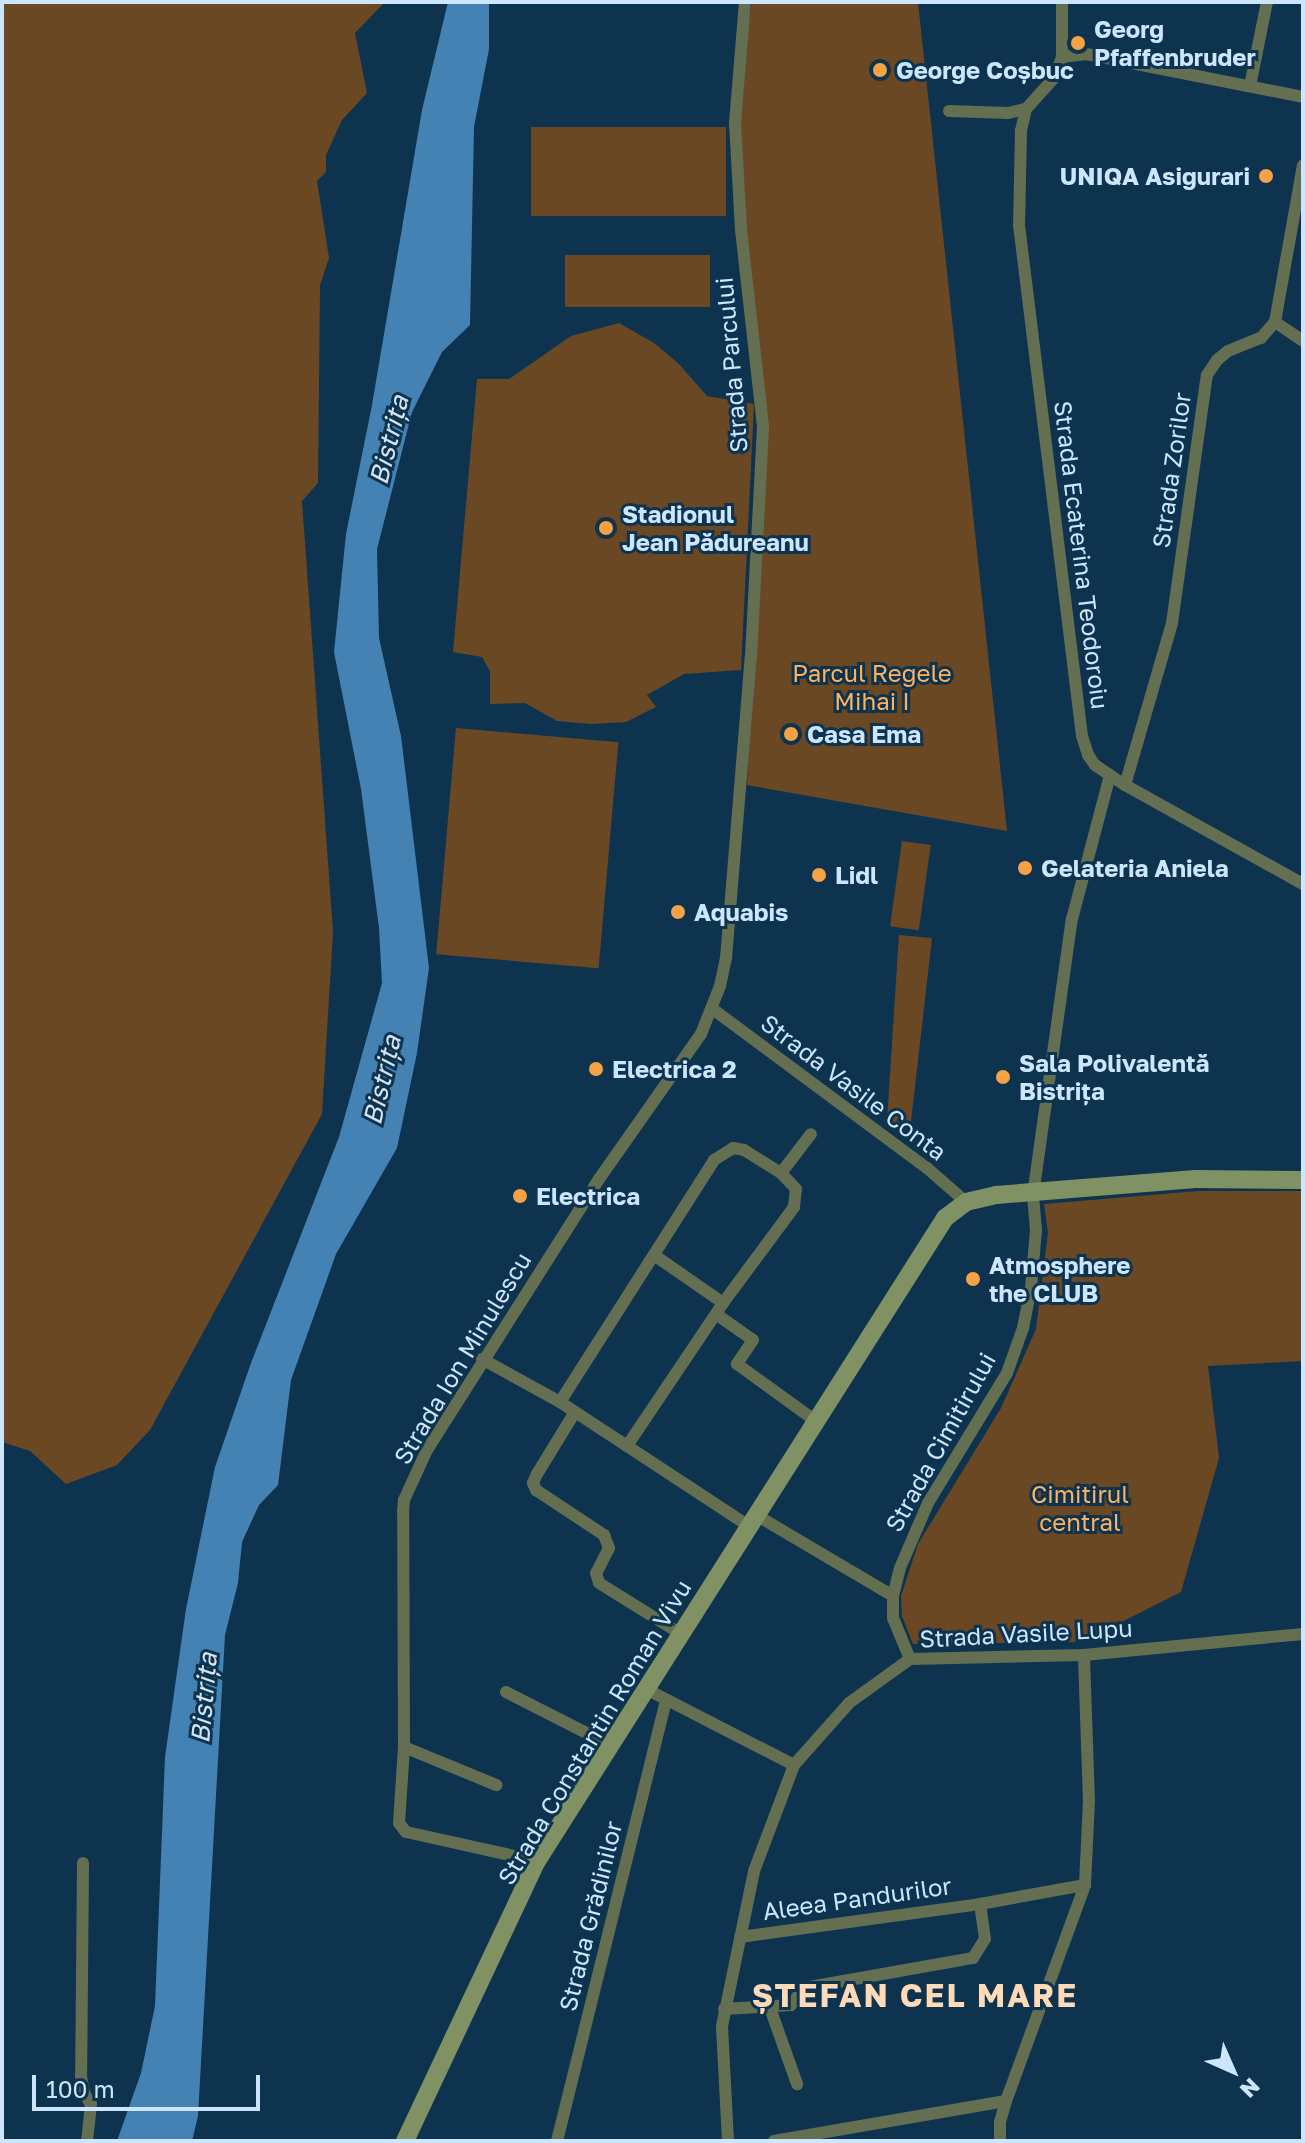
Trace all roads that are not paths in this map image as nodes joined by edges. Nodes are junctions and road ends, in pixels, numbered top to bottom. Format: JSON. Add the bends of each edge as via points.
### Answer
{"nodes":[{"id":1,"x":745,"y":2,"type":"edge"},
{"id":2,"x":1062,"y":2,"type":"edge"},
{"id":3,"x":1267,"y":2,"type":"edge"},
{"id":4,"x":1062,"y":57,"type":"junction"},
{"id":5,"x":1250,"y":86,"type":"junction"},
{"id":6,"x":1303,"y":97,"type":"edge"},
{"id":7,"x":1026,"y":109,"type":"junction"},
{"id":8,"x":949,"y":111,"type":"dead end"},
{"id":9,"x":1303,"y":165,"type":"edge"},
{"id":10,"x":1300,"y":194,"type":"edge"},
{"id":11,"x":1275,"y":322,"type":"junction"},
{"id":12,"x":1303,"y":341,"type":"edge"},
{"id":13,"x":1110,"y":775,"type":"junction"},
{"id":14,"x":1125,"y":785,"type":"junction"},
{"id":15,"x":1303,"y":881,"type":"edge"},
{"id":16,"x":714,"y":1010,"type":"junction"},
{"id":17,"x":811,"y":1134,"type":"dead end"},
{"id":18,"x":781,"y":1173,"type":"junction"},
{"id":19,"x":1303,"y":1180,"type":"edge"},
{"id":20,"x":1033,"y":1195,"type":"junction"},
{"id":21,"x":966,"y":1202,"type":"junction"},
{"id":22,"x":654,"y":1255,"type":"junction"},
{"id":23,"x":719,"y":1308,"type":"junction"},
{"id":24,"x":482,"y":1359,"type":"junction"},
{"id":25,"x":560,"y":1402,"type":"junction"},
{"id":26,"x":575,"y":1412,"type":"junction"},
{"id":27,"x":817,"y":1422,"type":"junction"},
{"id":28,"x":627,"y":1446,"type":"junction"},
{"id":29,"x":752,"y":1521,"type":"junction"},
{"id":30,"x":893,"y":1596,"type":"junction"},
{"id":31,"x":681,"y":1634,"type":"junction"},
{"id":32,"x":1303,"y":1634,"type":"edge"},
{"id":33,"x":1084,"y":1655,"type":"junction"},
{"id":34,"x":910,"y":1659,"type":"junction"},
{"id":35,"x":646,"y":1689,"type":"junction"},
{"id":36,"x":506,"y":1692,"type":"dead end"},
{"id":37,"x":666,"y":1701,"type":"junction"},
{"id":38,"x":610,"y":1745,"type":"junction"},
{"id":39,"x":404,"y":1747,"type":"junction"},
{"id":40,"x":794,"y":1765,"type":"junction"},
{"id":41,"x":496,"y":1785,"type":"dead end"},
{"id":42,"x":537,"y":1861,"type":"junction"},
{"id":43,"x":83,"y":1863,"type":"dead end"},
{"id":44,"x":1085,"y":1885,"type":"junction"},
{"id":45,"x":980,"y":1904,"type":"junction"},
{"id":46,"x":740,"y":1937,"type":"junction"},
{"id":47,"x":770,"y":2008,"type":"junction"},
{"id":48,"x":724,"y":2009,"type":"junction"},
{"id":49,"x":797,"y":2084,"type":"dead end"},
{"id":50,"x":1006,"y":2101,"type":"junction"},
{"id":51,"x":829,"y":2136,"type":"edge"},
{"id":52,"x":87,"y":2141,"type":"edge"},
{"id":53,"x":405,"y":2141,"type":"edge"},
{"id":54,"x":557,"y":2141,"type":"edge"},
{"id":55,"x":728,"y":2141,"type":"edge"},
{"id":56,"x":774,"y":2141,"type":"edge"},
{"id":57,"x":1000,"y":2141,"type":"edge"}],
"edges":[{"from":1,"to":16,"type":"street","name":"Strada Parcului","via":[[735,131],[763,426],[726,958]]},
{"from":2,"to":4,"type":"street"},
{"from":3,"to":5,"type":"street"},
{"from":4,"to":5,"type":"street","via":[[1086,54]]},
{"from":4,"to":7,"type":"street","via":[[1054,78]]},
{"from":5,"to":6,"type":"street"},
{"from":7,"to":8,"type":"street"},
{"from":7,"to":13,"type":"street","name":"Strada Ecaterina Teodoroiu","via":[[1019,225],[1082,736],[1088,755]]},
{"from":9,"to":10,"type":"street"},
{"from":10,"to":11,"type":"street"},
{"from":11,"to":12,"type":"street"},
{"from":11,"to":14,"type":"street","name":"Strada Zorilor","via":[[1261,338],[1228,351],[1207,375],[1172,623]]},
{"from":13,"to":14,"type":"street","name":"Strada Ecaterina Teodoroiu"},
{"from":13,"to":20,"type":"street","name":"Strada Cimitirului","via":[[1072,919]]},
{"from":14,"to":15,"type":"street","name":"Strada Ecaterina Teodoroiu"},
{"from":16,"to":21,"type":"street","name":"Strada Vasile Conta"},
{"from":16,"to":24,"type":"street","name":"Strada Ion Minulescu"},
{"from":17,"to":18,"type":"street"},
{"from":18,"to":22,"type":"street","via":[[744,1150],[725,1151],[714,1160]]},
{"from":18,"to":23,"type":"street","via":[[796,1189],[794,1207]]},
{"from":19,"to":20,"type":"street","via":[[1195,1179]]},
{"from":20,"to":21,"type":"street"},
{"from":20,"to":30,"type":"street","name":"Strada Cimitirului","via":[[1031,1288],[1017,1343],[992,1400],[917,1524]]},
{"from":21,"to":27,"type":"street","name":"Strada Constantin Roman Vivu","via":[[930,1237]]},
{"from":22,"to":23,"type":"street"},
{"from":22,"to":25,"type":"street"},
{"from":23,"to":27,"type":"street","via":[[753,1340],[737,1364]]},
{"from":23,"to":28,"type":"street"},
{"from":24,"to":25,"type":"street"},
{"from":24,"to":39,"type":"street","name":"Strada Ion Minulescu","via":[[427,1450],[404,1500]]},
{"from":25,"to":26,"type":"street"},
{"from":26,"to":28,"type":"street"},
{"from":26,"to":31,"type":"street","via":[[537,1474],[536,1490],[604,1535],[609,1548],[596,1573],[599,1583]]},
{"from":27,"to":29,"type":"street","name":"Strada Constantin Roman Vivu"},
{"from":28,"to":29,"type":"street"},
{"from":29,"to":30,"type":"street"},
{"from":29,"to":31,"type":"street","name":"Strada Constantin Roman Vivu"},
{"from":30,"to":34,"type":"street","name":"Strada Cimitirului","via":[[893,1618]]},
{"from":31,"to":35,"type":"street","name":"Strada Constantin Roman Vivu"},
{"from":32,"to":33,"type":"street","name":"Strada Vasile Lupu"},
{"from":33,"to":34,"type":"street","name":"Strada Vasile Lupu"},
{"from":33,"to":44,"type":"street","via":[[1089,1801]]},
{"from":34,"to":40,"type":"street","name":"Strada Vasile Lupu","via":[[849,1703]]},
{"from":35,"to":37,"type":"street"},
{"from":35,"to":38,"type":"street","name":"Strada Constantin Roman Vivu"},
{"from":36,"to":38,"type":"street"},
{"from":37,"to":40,"type":"street"},
{"from":37,"to":54,"type":"street","name":"Strada Grădinilor"},
{"from":38,"to":42,"type":"street","name":"Strada Constantin Roman Vivu"},
{"from":39,"to":41,"type":"street"},
{"from":39,"to":42,"type":"street","name":"Strada Ion Minulescu","via":[[402,1828]]},
{"from":40,"to":46,"type":"street","name":"Strada Vasile Lupu","via":[[754,1871]]},
{"from":42,"to":53,"type":"street","name":"Strada Constantin Roman Vivu"},
{"from":43,"to":52,"type":"street","via":[[81,2076],[91,2104]]},
{"from":44,"to":45,"type":"street","name":"Aleea Pandurilor"},
{"from":44,"to":50,"type":"street"},
{"from":45,"to":46,"type":"street","name":"Aleea Pandurilor"},
{"from":45,"to":47,"type":"street","name":"Aleea Pandurilor","via":[[985,1939],[973,1958],[804,1988],[794,2005]]},
{"from":46,"to":48,"type":"street","name":"Strada Vasile Lupu"},
{"from":47,"to":48,"type":"street","name":"Aleea Pandurilor"},
{"from":47,"to":49,"type":"street"},
{"from":48,"to":55,"type":"street","name":"Strada Vasile Lupu"},
{"from":50,"to":51,"type":"street"},
{"from":50,"to":57,"type":"street"},
{"from":51,"to":56,"type":"street"}]}
